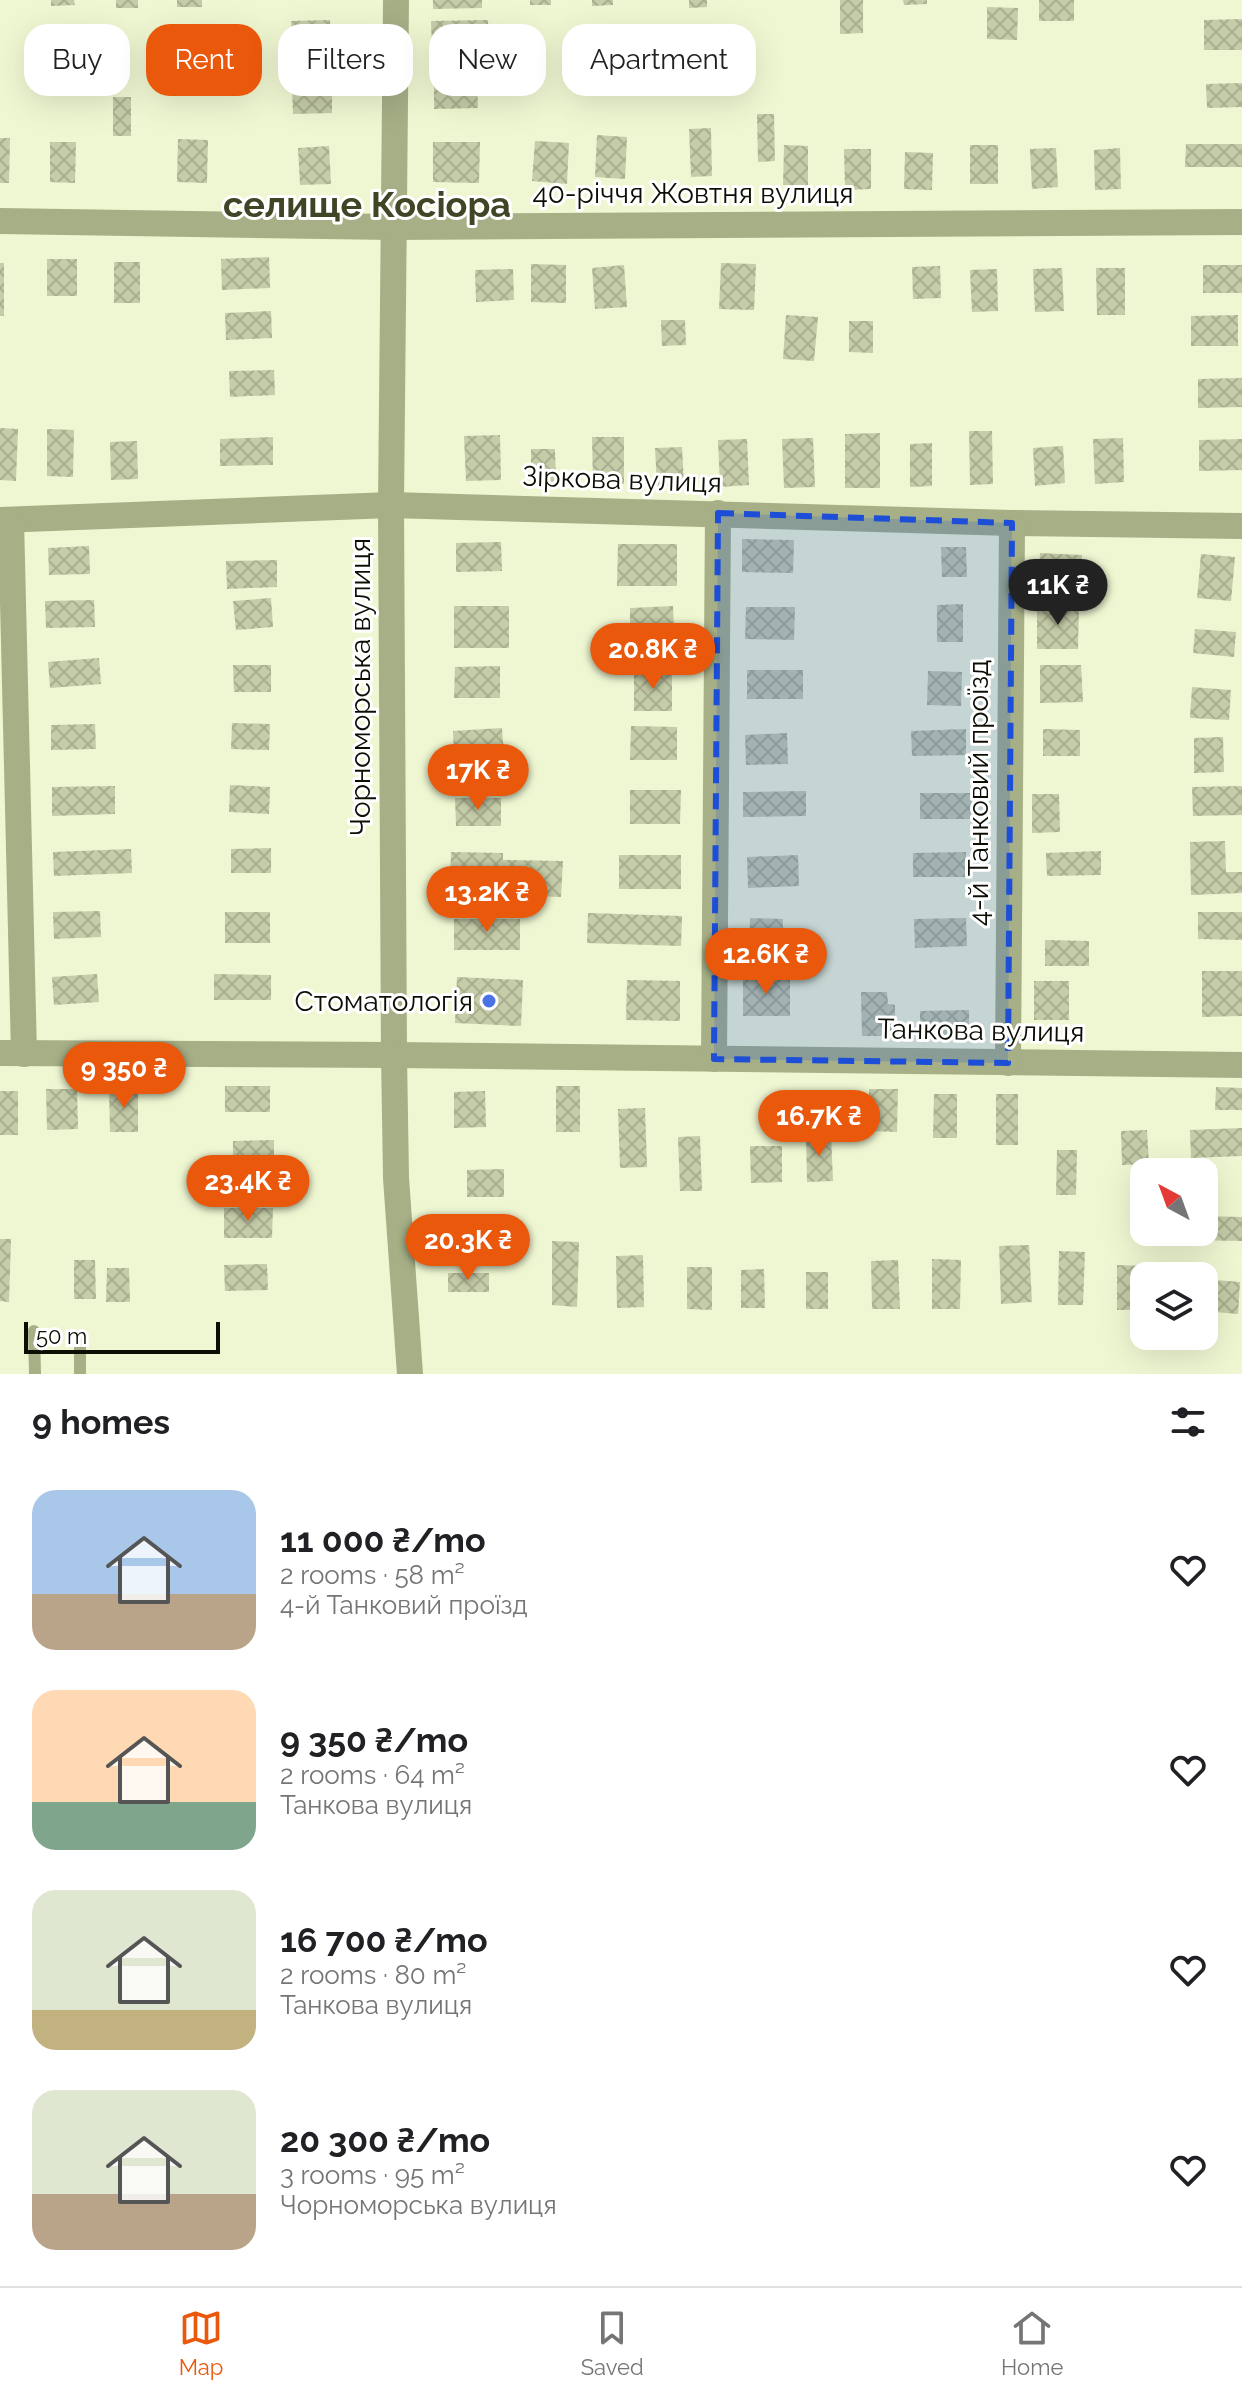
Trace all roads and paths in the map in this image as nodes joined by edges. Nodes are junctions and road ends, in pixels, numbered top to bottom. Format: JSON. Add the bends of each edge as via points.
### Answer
{"nodes":[{"id":1,"x":396,"y":0,"type":"edge"},
{"id":2,"x":0,"y":221,"type":"edge"},
{"id":3,"x":1242,"y":222,"type":"edge"},
{"id":4,"x":393,"y":227,"type":"junction"},
{"id":5,"x":391,"y":505,"type":"junction"},
{"id":6,"x":718,"y":513,"type":"junction"},
{"id":7,"x":6,"y":520,"type":"edge"},
{"id":8,"x":1012,"y":523,"type":"junction"},
{"id":9,"x":1242,"y":526,"type":"edge"},
{"id":10,"x":12,"y":1054,"type":"edge"},
{"id":11,"x":394,"y":1055,"type":"junction"},
{"id":12,"x":714,"y":1059,"type":"junction"},
{"id":13,"x":1008,"y":1063,"type":"junction"},
{"id":14,"x":1242,"y":1065,"type":"edge"},
{"id":15,"x":34,"y":1331,"type":"dead end"},
{"id":16,"x":80,"y":1337,"type":"dead end"},
{"id":17,"x":35,"y":1374,"type":"edge"},
{"id":18,"x":80,"y":1374,"type":"edge"},
{"id":19,"x":410,"y":1374,"type":"edge"}],
"edges":[{"from":1,"to":4,"type":"street","name":"Чорноморська вулиця"},
{"from":2,"to":4,"type":"street","name":"40-річчя Жовтня вулиця"},
{"from":3,"to":4,"type":"street","name":"40-річчя Жовтня вулиця"},
{"from":4,"to":5,"type":"street","name":"Чорноморська вулиця"},
{"from":5,"to":6,"type":"street","name":"Зіркова вулиця"},
{"from":5,"to":7,"type":"street","name":"Зіркова вулиця"},
{"from":5,"to":11,"type":"street","name":"Чорноморська вулиця"},
{"from":6,"to":8,"type":"street","name":"Зіркова вулиця"},
{"from":6,"to":12,"type":"street"},
{"from":7,"to":10,"type":"street"},
{"from":8,"to":9,"type":"street","name":"Зіркова вулиця"},
{"from":8,"to":13,"type":"street","name":"4-й Танковий проїзд"},
{"from":10,"to":11,"type":"street","name":"Танкова вулиця"},
{"from":11,"to":12,"type":"street","name":"Танкова вулиця"},
{"from":11,"to":19,"type":"street","name":"Чорноморська вулиця","via":[[396,1178]]},
{"from":12,"to":13,"type":"street","name":"Танкова вулиця"},
{"from":13,"to":14,"type":"street","name":"Танкова вулиця"},
{"from":15,"to":17,"type":"lane"},
{"from":16,"to":18,"type":"lane"}]}
